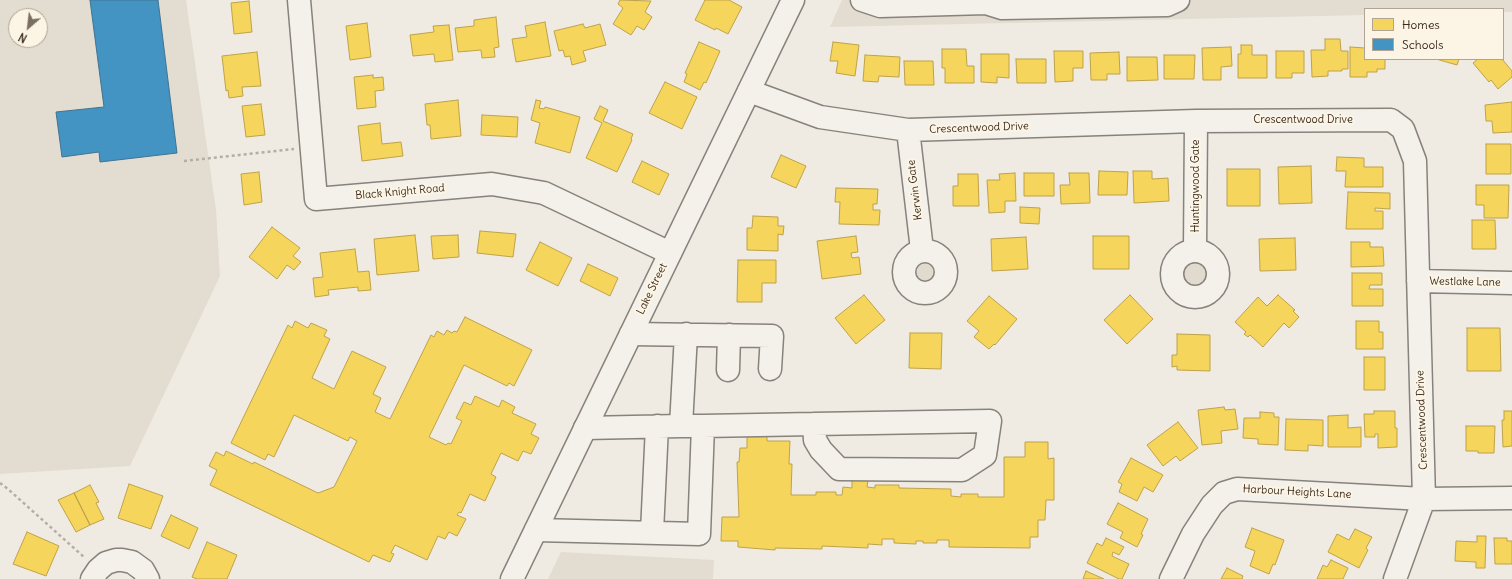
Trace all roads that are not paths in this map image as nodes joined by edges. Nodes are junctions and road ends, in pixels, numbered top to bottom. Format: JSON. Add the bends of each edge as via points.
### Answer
{"nodes":[{"id":1,"x":301,"y":0,"type":"edge"},
{"id":2,"x":793,"y":0,"type":"edge"},
{"id":3,"x":862,"y":0,"type":"edge"},
{"id":4,"x":1178,"y":0,"type":"edge"},
{"id":5,"x":986,"y":1,"type":"edge"},
{"id":6,"x":749,"y":91,"type":"junction"},
{"id":7,"x":1196,"y":121,"type":"junction"},
{"id":8,"x":908,"y":130,"type":"junction"},
{"id":9,"x":922,"y":250,"type":"dead end"},
{"id":10,"x":1196,"y":250,"type":"dead end"},
{"id":11,"x":670,"y":253,"type":"junction"},
{"id":12,"x":1418,"y":282,"type":"junction"},
{"id":13,"x":1512,"y":284,"type":"edge"},
{"id":14,"x":631,"y":334,"type":"junction"},
{"id":15,"x":686,"y":334,"type":"junction"},
{"id":16,"x":729,"y":335,"type":"junction"},
{"id":17,"x":770,"y":369,"type":"dead end"},
{"id":18,"x":728,"y":370,"type":"dead end"},
{"id":19,"x":814,"y":424,"type":"junction"},
{"id":20,"x":658,"y":426,"type":"junction"},
{"id":21,"x":681,"y":426,"type":"junction"},
{"id":22,"x":703,"y":426,"type":"junction"},
{"id":23,"x":585,"y":428,"type":"junction"},
{"id":24,"x":1512,"y":498,"type":"edge"},
{"id":25,"x":1424,"y":499,"type":"junction"},
{"id":26,"x":536,"y":530,"type":"junction"},
{"id":27,"x":652,"y":532,"type":"junction"},
{"id":28,"x":95,"y":574,"type":"edge"},
{"id":29,"x":148,"y":579,"type":"edge"},
{"id":30,"x":512,"y":579,"type":"edge"},
{"id":31,"x":1171,"y":579,"type":"edge"},
{"id":32,"x":1395,"y":579,"type":"edge"}],
"edges":[{"from":1,"to":11,"type":"street","name":"Black Knight Road","via":[[316,199],[492,184],[544,193]]},
{"from":2,"to":6,"type":"street","name":"Lake Street"},
{"from":3,"to":5,"type":"street","via":[[880,6]]},
{"from":4,"to":5,"type":"street","via":[[1167,6],[1002,8]]},
{"from":6,"to":8,"type":"street","name":"Crescentwood Drive","via":[[820,117]]},
{"from":6,"to":11,"type":"street","name":"Lake Street"},
{"from":7,"to":8,"type":"street","name":"Crescentwood Drive"},
{"from":7,"to":10,"type":"street","name":"Huntingwood Gate"},
{"from":7,"to":12,"type":"street","name":"Crescentwood Drive","via":[[1391,120],[1403,129],[1415,161]]},
{"from":8,"to":9,"type":"street","name":"Kerwin Gate"},
{"from":11,"to":14,"type":"street","name":"Lake Street"},
{"from":12,"to":13,"type":"street","name":"Westlake Lane"},
{"from":12,"to":25,"type":"street","name":"Crescentwood Drive"},
{"from":14,"to":15,"type":"street"},
{"from":14,"to":23,"type":"street","name":"Lake Street"},
{"from":15,"to":16,"type":"street"},
{"from":15,"to":21,"type":"street"},
{"from":16,"to":17,"type":"street","via":[[772,336]]},
{"from":16,"to":18,"type":"street"},
{"from":19,"to":19,"type":"street","via":[[960,421],[990,421],[985,455],[962,470],[839,469],[815,440]]},
{"from":19,"to":22,"type":"street"},
{"from":20,"to":21,"type":"street"},
{"from":20,"to":23,"type":"street"},
{"from":20,"to":27,"type":"street"},
{"from":21,"to":22,"type":"street"},
{"from":22,"to":27,"type":"street","via":[[699,534]]},
{"from":23,"to":26,"type":"street","name":"Lake Street"},
{"from":24,"to":25,"type":"street","name":"Harbour Heights Lane"},
{"from":25,"to":31,"type":"street","name":"Harbour Heights Lane","via":[[1237,489],[1224,493],[1212,505],[1193,534]]},
{"from":25,"to":32,"type":"street","name":"Crescentwood Drive"},
{"from":26,"to":27,"type":"street"},
{"from":26,"to":30,"type":"street","name":"Lake Street"},
{"from":28,"to":29,"type":"street","via":[[106,563],[122,560],[132,562],[143,570]]}]}
